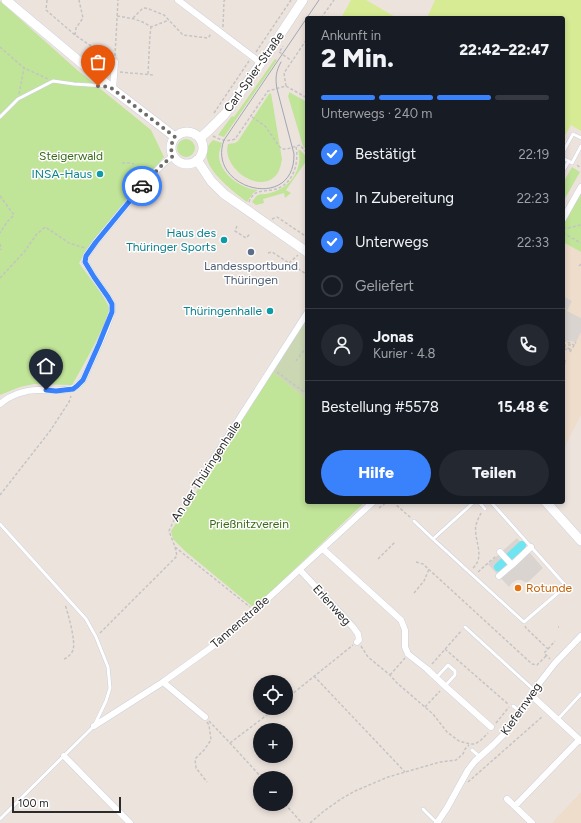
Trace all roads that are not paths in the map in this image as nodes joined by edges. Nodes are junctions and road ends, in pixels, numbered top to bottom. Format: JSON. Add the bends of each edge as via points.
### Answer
{"nodes":[{"id":1,"x":6,"y":0,"type":"edge"},
{"id":2,"x":178,"y":0,"type":"edge"},
{"id":3,"x":303,"y":0,"type":"edge"},
{"id":4,"x":115,"y":62,"type":"road end"},
{"id":5,"x":261,"y":63,"type":"junction"},
{"id":6,"x":112,"y":88,"type":"junction"},
{"id":7,"x":0,"y":117,"type":"edge"},
{"id":8,"x":175,"y":137,"type":"junction"},
{"id":9,"x":200,"y":138,"type":"junction"},
{"id":10,"x":581,"y":138,"type":"edge"},
{"id":11,"x":581,"y":146,"type":"edge"},
{"id":12,"x":565,"y":148,"type":"edge"},
{"id":13,"x":173,"y":156,"type":"junction"},
{"id":14,"x":565,"y":159,"type":"edge"},
{"id":15,"x":197,"y":160,"type":"junction"},
{"id":16,"x":569,"y":161,"type":"junction"},
{"id":17,"x":565,"y":168,"type":"edge"},
{"id":18,"x":581,"y":187,"type":"edge"},
{"id":19,"x":565,"y":215,"type":"edge"},
{"id":20,"x":302,"y":254,"type":"edge"},
{"id":21,"x":305,"y":316,"type":"edge"},
{"id":22,"x":0,"y":404,"type":"edge"},
{"id":23,"x":207,"y":469,"type":"road end"},
{"id":24,"x":372,"y":504,"type":"edge"},
{"id":25,"x":472,"y":504,"type":"edge"},
{"id":26,"x":481,"y":504,"type":"edge"},
{"id":27,"x":493,"y":504,"type":"edge"},
{"id":28,"x":548,"y":504,"type":"edge"},
{"id":29,"x":485,"y":509,"type":"road end"},
{"id":30,"x":414,"y":521,"type":"road end"},
{"id":31,"x":0,"y":524,"type":"edge"},
{"id":32,"x":433,"y":539,"type":"junction"},
{"id":33,"x":581,"y":541,"type":"edge"},
{"id":34,"x":531,"y":547,"type":"junction"},
{"id":35,"x":323,"y":548,"type":"junction"},
{"id":36,"x":500,"y":552,"type":"road end"},
{"id":37,"x":508,"y":561,"type":"junction"},
{"id":38,"x":300,"y":570,"type":"junction"},
{"id":39,"x":499,"y":576,"type":"dead end"},
{"id":40,"x":465,"y":627,"type":"road end"},
{"id":41,"x":581,"y":636,"type":"edge"},
{"id":42,"x":359,"y":643,"type":"road end"},
{"id":43,"x":436,"y":678,"type":"junction"},
{"id":44,"x":163,"y":682,"type":"junction"},
{"id":45,"x":444,"y":686,"type":"junction"},
{"id":46,"x":533,"y":692,"type":"junction"},
{"id":47,"x":581,"y":694,"type":"edge"},
{"id":48,"x":512,"y":706,"type":"road end"},
{"id":49,"x":521,"y":712,"type":"junction"},
{"id":50,"x":205,"y":717,"type":"road end"},
{"id":51,"x":558,"y":719,"type":"junction"},
{"id":52,"x":94,"y":726,"type":"junction"},
{"id":53,"x":491,"y":727,"type":"road end"},
{"id":54,"x":580,"y":741,"type":"edge"},
{"id":55,"x":472,"y":750,"type":"dead end"},
{"id":56,"x":64,"y":756,"type":"junction"},
{"id":57,"x":480,"y":757,"type":"junction"},
{"id":58,"x":507,"y":799,"type":"dead end"},
{"id":59,"x":515,"y":806,"type":"junction"},
{"id":60,"x":423,"y":809,"type":"dead end"},
{"id":61,"x":0,"y":819,"type":"edge"},
{"id":62,"x":437,"y":822,"type":"edge"},
{"id":63,"x":130,"y":823,"type":"edge"},
{"id":64,"x":532,"y":823,"type":"edge"}],
"edges":[{"from":1,"to":6,"type":"street"},
{"from":2,"to":5,"type":"street"},
{"from":3,"to":5,"type":"street","name":"Carl-Spier-Straße"},
{"from":4,"to":6,"type":"street"},
{"from":5,"to":9,"type":"street","name":"Carl-Spier-Straße","via":[[225,114]]},
{"from":6,"to":7,"type":"lane","via":[[53,81],[18,99]]},
{"from":6,"to":8,"type":"street"},
{"from":8,"to":9,"type":"street","via":[[180,133],[191,132]]},
{"from":8,"to":13,"type":"street","via":[[171,146]]},
{"from":9,"to":15,"type":"street","via":[[203,150]]},
{"from":10,"to":12,"type":"lane","via":[[573,134]]},
{"from":11,"to":16,"type":"lane","via":[[572,162]]},
{"from":13,"to":15,"type":"street","via":[[182,163]]},
{"from":13,"to":22,"type":"street","via":[[148,178],[86,256],[85,262],[112,304],[112,312],[83,380],[73,389],[25,392],[14,395]]},
{"from":14,"to":16,"type":"lane"},
{"from":15,"to":20,"type":"street","via":[[211,181],[224,194],[264,222]]},
{"from":16,"to":17,"type":"lane"},
{"from":18,"to":19,"type":"street"},
{"from":21,"to":23,"type":"street","name":"An der Thüringenhalle"},
{"from":24,"to":35,"type":"street","name":"Tannenstraße"},
{"from":25,"to":32,"type":"lane"},
{"from":26,"to":29,"type":"lane"},
{"from":27,"to":34,"type":"lane"},
{"from":28,"to":33,"type":"street"},
{"from":30,"to":32,"type":"lane"},
{"from":31,"to":52,"type":"lane","via":[[86,619],[96,637],[108,667],[110,688]]},
{"from":32,"to":34,"type":"lane","via":[[524,622],[566,586]]},
{"from":34,"to":37,"type":"street"},
{"from":35,"to":38,"type":"street","name":"Tannenstraße"},
{"from":35,"to":43,"type":"street","via":[[400,620],[405,630],[405,647],[408,654]]},
{"from":36,"to":37,"type":"street"},
{"from":37,"to":39,"type":"street"},
{"from":38,"to":42,"type":"street","name":"Erlenweg","via":[[353,627],[358,634]]},
{"from":38,"to":44,"type":"street","name":"Tannenstraße","via":[[228,636]]},
{"from":40,"to":46,"type":"lane"},
{"from":41,"to":46,"type":"street","name":"Kiefernweg","via":[[555,663]]},
{"from":43,"to":45,"type":"street"},
{"from":43,"to":45,"type":"lane","via":[[448,665],[455,671],[455,675]]},
{"from":44,"to":50,"type":"street"},
{"from":44,"to":52,"type":"street","name":"Tannenstraße"},
{"from":45,"to":53,"type":"street"},
{"from":46,"to":49,"type":"street","name":"Kiefernweg"},
{"from":46,"to":51,"type":"street"},
{"from":47,"to":51,"type":"lane"},
{"from":48,"to":49,"type":"lane"},
{"from":49,"to":57,"type":"street","name":"Kiefernweg","via":[[508,730]]},
{"from":51,"to":54,"type":"street"},
{"from":52,"to":56,"type":"lane"},
{"from":54,"to":59,"type":"street"},
{"from":55,"to":57,"type":"lane"},
{"from":56,"to":61,"type":"lane"},
{"from":56,"to":63,"type":"street"},
{"from":57,"to":62,"type":"street","name":"Kiefernweg","via":[[468,770]]},
{"from":58,"to":59,"type":"street"},
{"from":59,"to":64,"type":"street"},
{"from":60,"to":62,"type":"lane"}]}
